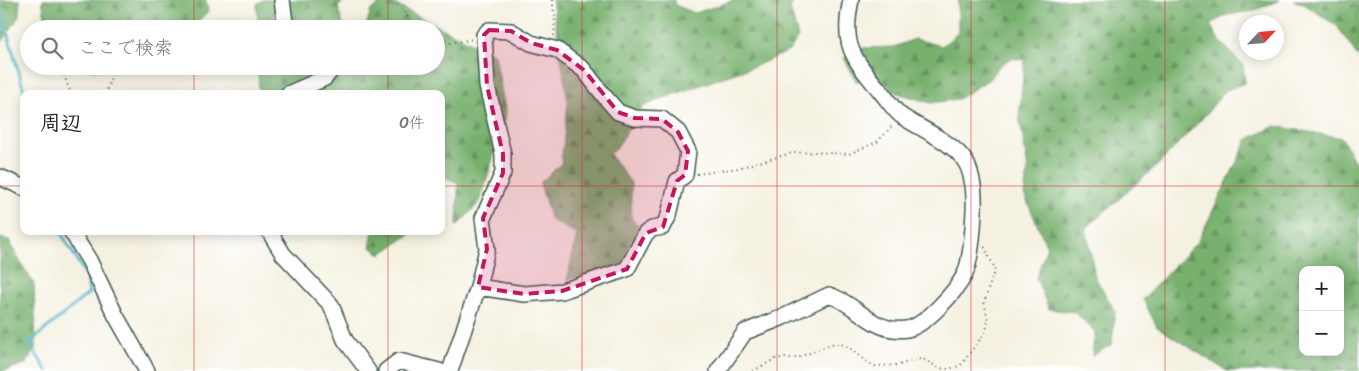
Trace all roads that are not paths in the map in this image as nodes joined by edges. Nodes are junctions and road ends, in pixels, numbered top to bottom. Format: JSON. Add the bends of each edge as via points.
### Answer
{"nodes":[{"id":1,"x":282,"y":0,"type":"edge"},
{"id":2,"x":851,"y":0,"type":"edge"},
{"id":3,"x":285,"y":20,"type":"edge"},
{"id":4,"x":327,"y":75,"type":"edge"},
{"id":5,"x":297,"y":90,"type":"edge"},
{"id":6,"x":0,"y":177,"type":"edge"},
{"id":7,"x":20,"y":186,"type":"edge"},
{"id":8,"x":73,"y":235,"type":"edge"},
{"id":9,"x":271,"y":235,"type":"edge"},
{"id":10,"x":478,"y":287,"type":"junction"},
{"id":11,"x":147,"y":371,"type":"edge"},
{"id":12,"x":368,"y":371,"type":"edge"},
{"id":13,"x":386,"y":371,"type":"edge"},
{"id":14,"x":439,"y":371,"type":"edge"},
{"id":15,"x":450,"y":371,"type":"edge"},
{"id":16,"x":718,"y":371,"type":"edge"}],
"edges":[{"from":1,"to":3,"type":"street"},
{"from":2,"to":16,"type":"street","via":[[847,27],[849,44],[857,63],[902,116],[958,153],[965,162],[973,187],[973,240],[965,275],[929,317],[908,329],[890,329],[874,323],[841,299],[829,295],[745,332]]},
{"from":4,"to":5,"type":"street"},
{"from":6,"to":7,"type":"street"},
{"from":8,"to":11,"type":"street"},
{"from":9,"to":12,"type":"street","via":[[283,254],[331,305],[345,340]]},
{"from":10,"to":10,"type":"street","via":[[487,249],[483,218],[503,173],[503,154],[487,86],[484,35],[489,30],[510,30],[530,43],[554,48],[584,70],[618,112],[635,118],[662,119],[678,132],[688,151],[686,175],[677,181],[663,227],[646,232],[627,268],[562,291],[524,294]]},
{"from":10,"to":15,"type":"street"},
{"from":13,"to":14,"type":"street","via":[[399,361]]}]}
